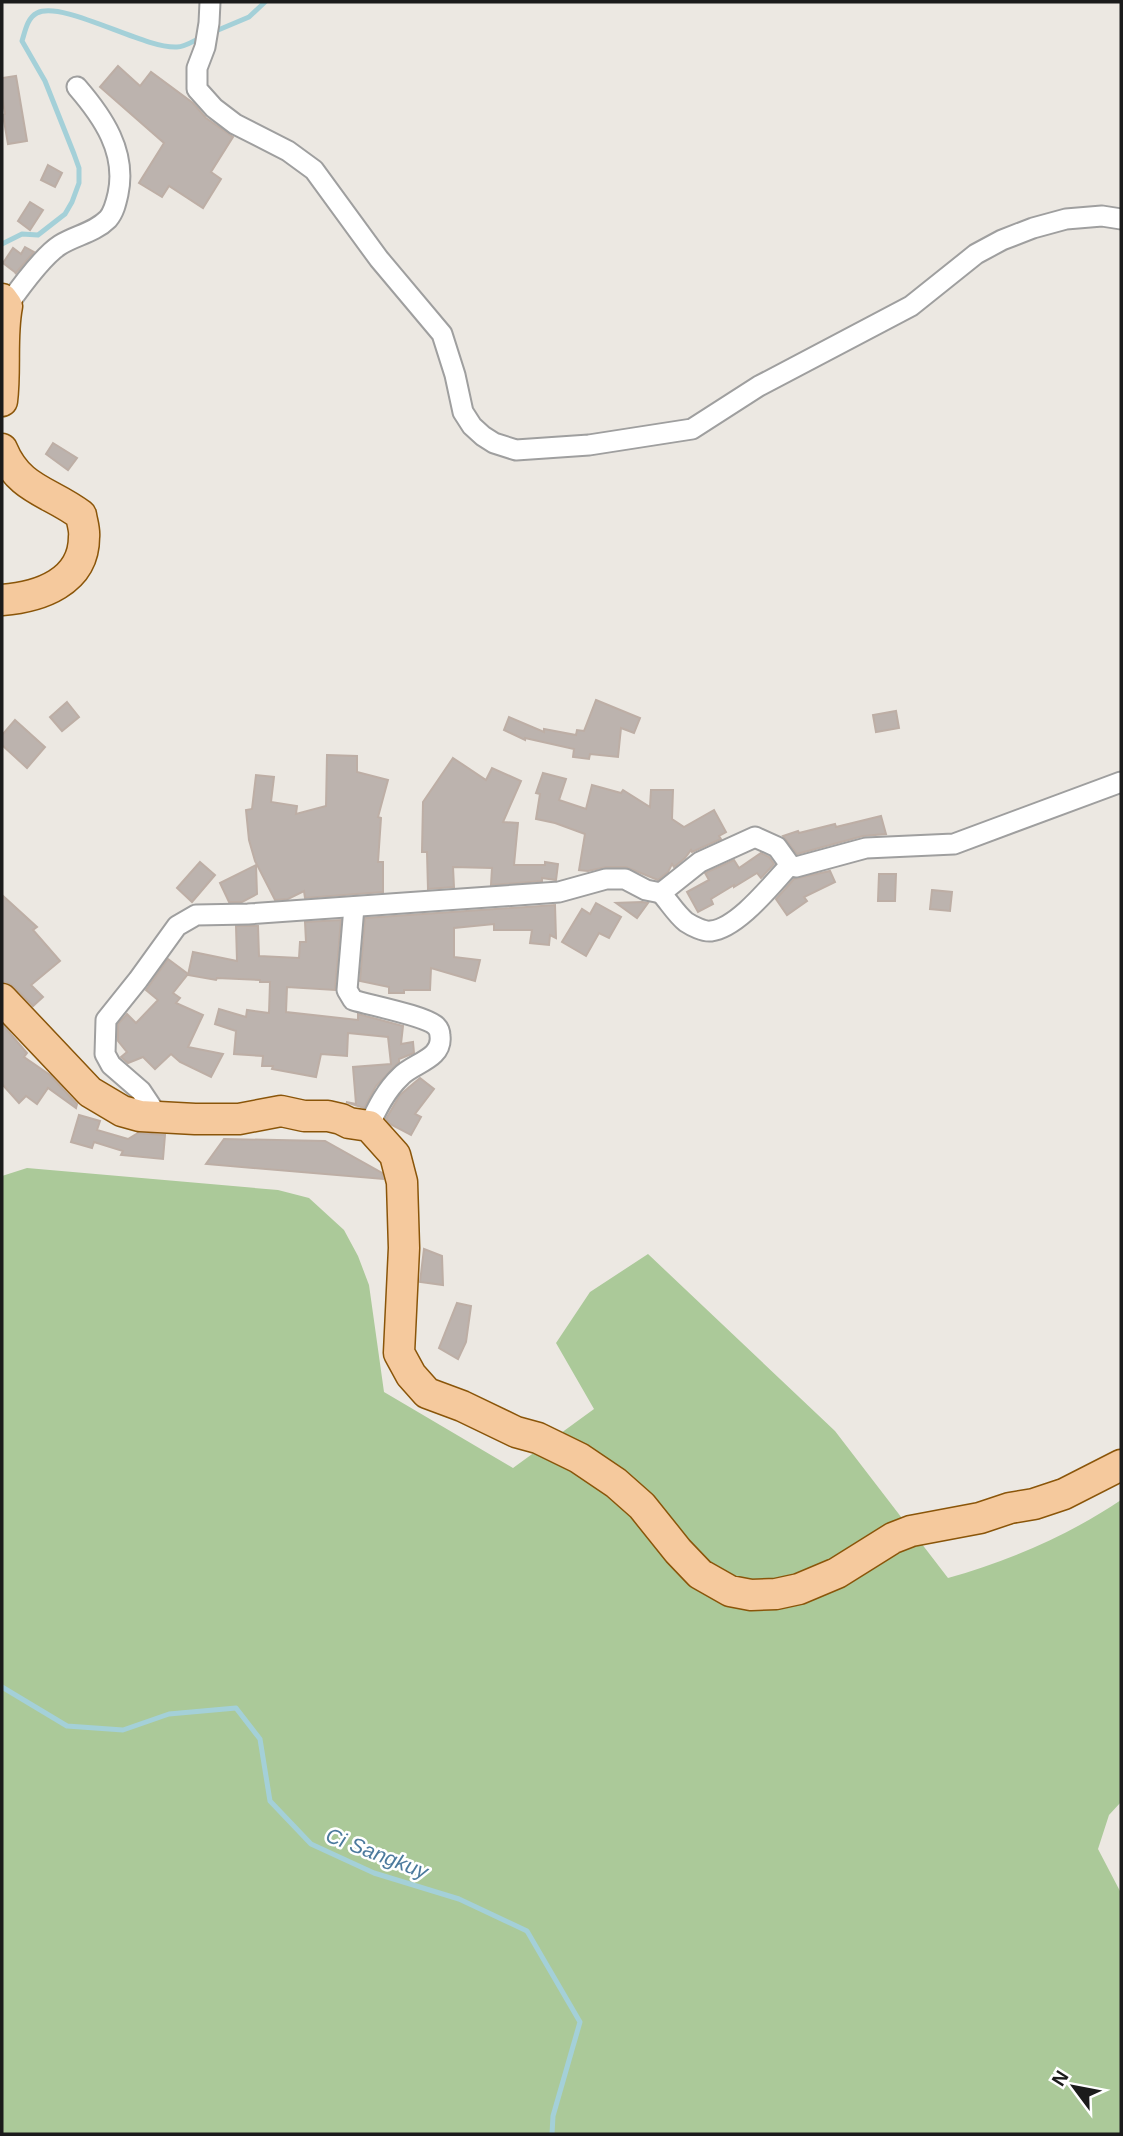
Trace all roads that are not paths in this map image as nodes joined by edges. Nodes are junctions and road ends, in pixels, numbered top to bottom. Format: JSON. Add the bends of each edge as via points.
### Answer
{"nodes":[{"id":1,"x":210,"y":2,"type":"edge"},
{"id":2,"x":77,"y":87,"type":"dead end"},
{"id":3,"x":1121,"y":219,"type":"edge"},
{"id":4,"x":4,"y":302,"type":"edge"},
{"id":5,"x":2,"y":401,"type":"edge"},
{"id":6,"x":2,"y":449,"type":"edge"},
{"id":7,"x":2,"y":600,"type":"edge"},
{"id":8,"x":1121,"y":782,"type":"edge"},
{"id":9,"x":790,"y":865,"type":"junction"},
{"id":10,"x":661,"y":893,"type":"junction"},
{"id":11,"x":354,"y":907,"type":"junction"},
{"id":12,"x":2,"y":999,"type":"edge"},
{"id":13,"x":159,"y":1118,"type":"junction"},
{"id":14,"x":369,"y":1126,"type":"junction"},
{"id":15,"x":1121,"y":1465,"type":"edge"}],
"edges":[{"from":1,"to":3,"type":"street","via":[[197,89],[235,124],[288,150],[314,170],[379,259],[442,334],[463,412],[483,436],[504,447],[527,450],[589,445],[692,429],[759,386],[911,306],[976,254],[1002,240],[1066,219]]},
{"from":2,"to":4,"type":"street","via":[[111,134],[121,172],[116,205],[101,225],[60,245]]},
{"from":4,"to":5,"type":"main road"},
{"from":6,"to":7,"type":"main road","via":[[17,475],[80,515],[85,536],[82,557],[58,586]]},
{"from":8,"to":9,"type":"street","via":[[954,845],[866,848],[801,867]]},
{"from":9,"to":10,"type":"street","via":[[777,847],[755,837],[700,862]]},
{"from":9,"to":10,"type":"street","via":[[752,906],[711,932],[685,921]]},
{"from":10,"to":11,"type":"street","via":[[625,879],[606,879],[559,892]]},
{"from":11,"to":13,"type":"street","via":[[196,915],[177,926],[105,1026],[105,1054],[111,1065],[141,1091]]},
{"from":11,"to":14,"type":"street","via":[[347,990],[353,1000],[433,1024],[441,1044],[402,1074]]},
{"from":12,"to":13,"type":"main road","via":[[90,1092],[122,1111]]},
{"from":13,"to":14,"type":"main road","via":[[239,1119],[281,1111]]},
{"from":14,"to":15,"type":"main road","via":[[395,1155],[402,1182],[399,1353],[411,1375],[427,1393],[538,1438],[616,1483],[642,1506],[700,1574],[730,1591],[751,1595],[799,1589],[911,1531],[1034,1504]]}]}
